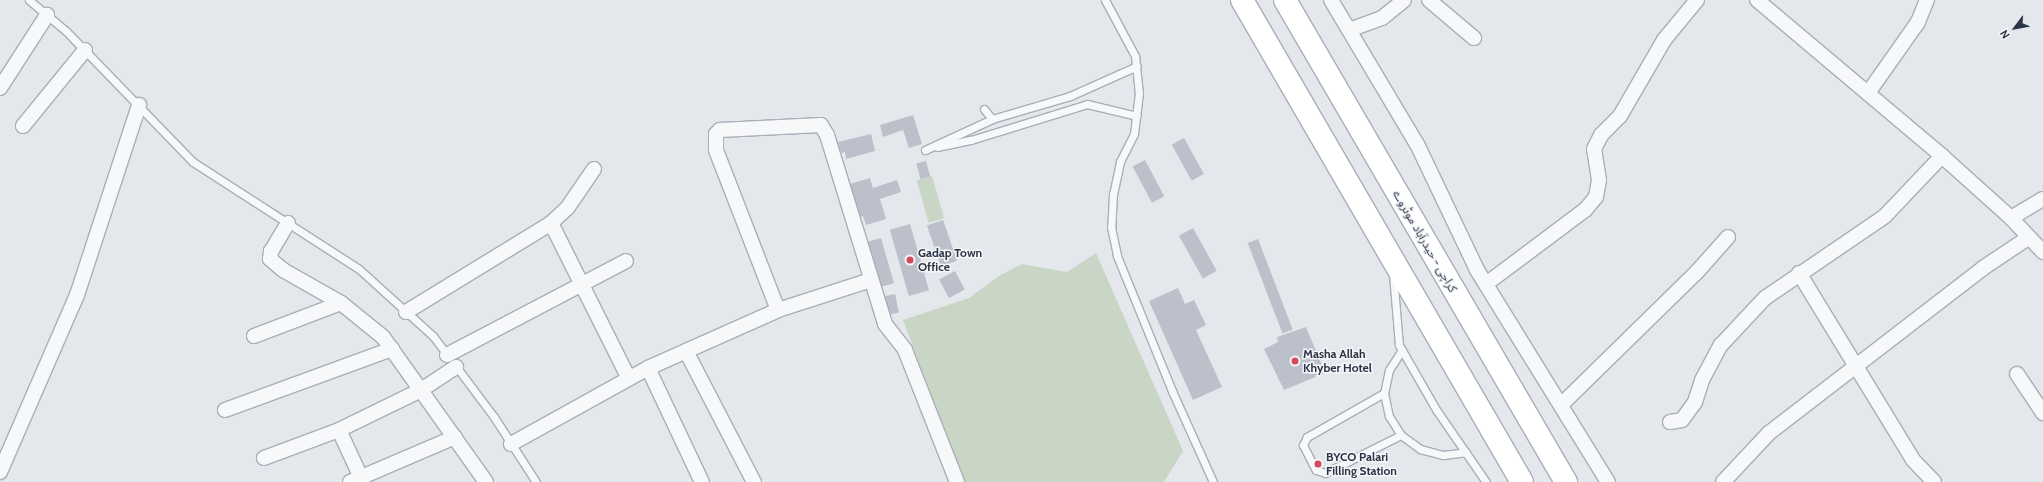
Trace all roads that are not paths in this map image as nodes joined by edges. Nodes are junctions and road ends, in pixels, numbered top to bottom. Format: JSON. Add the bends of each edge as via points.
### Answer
{"nodes":[{"id":1,"x":28,"y":0,"type":"edge"},
{"id":2,"x":1105,"y":0,"type":"edge"},
{"id":3,"x":1242,"y":0,"type":"edge"},
{"id":4,"x":1285,"y":0,"type":"edge"},
{"id":5,"x":1331,"y":0,"type":"edge"},
{"id":6,"x":1404,"y":0,"type":"edge"},
{"id":7,"x":1429,"y":0,"type":"edge"},
{"id":8,"x":1697,"y":0,"type":"edge"},
{"id":9,"x":1757,"y":0,"type":"edge"},
{"id":10,"x":1927,"y":0,"type":"edge"},
{"id":11,"x":46,"y":15,"type":"junction"},
{"id":12,"x":1349,"y":30,"type":"junction"},
{"id":13,"x":1474,"y":38,"type":"dead end"},
{"id":14,"x":85,"y":50,"type":"junction"},
{"id":15,"x":1137,"y":66,"type":"junction"},
{"id":16,"x":0,"y":88,"type":"edge"},
{"id":17,"x":1868,"y":93,"type":"junction"},
{"id":18,"x":139,"y":105,"type":"junction"},
{"id":19,"x":984,"y":109,"type":"dead end"},
{"id":20,"x":1137,"y":116,"type":"junction"},
{"id":21,"x":992,"y":119,"type":"junction"},
{"id":22,"x":23,"y":126,"type":"dead end"},
{"id":23,"x":1942,"y":156,"type":"junction"},
{"id":24,"x":594,"y":169,"type":"dead end"},
{"id":25,"x":2043,"y":200,"type":"edge"},
{"id":26,"x":2011,"y":218,"type":"junction"},
{"id":27,"x":288,"y":223,"type":"junction"},
{"id":28,"x":551,"y":223,"type":"junction"},
{"id":29,"x":1728,"y":237,"type":"dead end"},
{"id":30,"x":2028,"y":238,"type":"junction"},
{"id":31,"x":2043,"y":252,"type":"edge"},
{"id":32,"x":1392,"y":258,"type":"junction"},
{"id":33,"x":626,"y":260,"type":"dead end"},
{"id":34,"x":1798,"y":273,"type":"junction"},
{"id":35,"x":872,"y":280,"type":"junction"},
{"id":36,"x":1486,"y":284,"type":"junction"},
{"id":37,"x":582,"y":285,"type":"junction"},
{"id":38,"x":341,"y":303,"type":"junction"},
{"id":39,"x":778,"y":310,"type":"junction"},
{"id":40,"x":406,"y":312,"type":"junction"},
{"id":41,"x":254,"y":336,"type":"dead end"},
{"id":42,"x":392,"y":349,"type":"junction"},
{"id":43,"x":1402,"y":350,"type":"junction"},
{"id":44,"x":686,"y":351,"type":"junction"},
{"id":45,"x":447,"y":355,"type":"junction"},
{"id":46,"x":1855,"y":366,"type":"junction"},
{"id":47,"x":456,"y":367,"type":"junction"},
{"id":48,"x":648,"y":368,"type":"junction"},
{"id":49,"x":2017,"y":374,"type":"dead end"},
{"id":50,"x":629,"y":379,"type":"junction"},
{"id":51,"x":421,"y":390,"type":"junction"},
{"id":52,"x":1384,"y":393,"type":"junction"},
{"id":53,"x":1561,"y":405,"type":"junction"},
{"id":54,"x":226,"y":410,"type":"dead end"},
{"id":55,"x":2043,"y":413,"type":"edge"},
{"id":56,"x":1670,"y":422,"type":"dead end"},
{"id":57,"x":339,"y":430,"type":"junction"},
{"id":58,"x":1401,"y":436,"type":"junction"},
{"id":59,"x":455,"y":437,"type":"junction"},
{"id":60,"x":512,"y":444,"type":"junction"},
{"id":61,"x":1466,"y":452,"type":"junction"},
{"id":62,"x":264,"y":458,"type":"dead end"},
{"id":63,"x":0,"y":472,"type":"edge"},
{"id":64,"x":358,"y":480,"type":"edge"},
{"id":65,"x":486,"y":482,"type":"edge"},
{"id":66,"x":536,"y":482,"type":"edge"},
{"id":67,"x":702,"y":482,"type":"edge"},
{"id":68,"x":754,"y":482,"type":"edge"},
{"id":69,"x":957,"y":482,"type":"edge"},
{"id":70,"x":1213,"y":482,"type":"edge"},
{"id":71,"x":1486,"y":482,"type":"edge"},
{"id":72,"x":1522,"y":482,"type":"edge"},
{"id":73,"x":1566,"y":482,"type":"edge"},
{"id":74,"x":1608,"y":482,"type":"edge"},
{"id":75,"x":1723,"y":482,"type":"edge"},
{"id":76,"x":1934,"y":482,"type":"edge"}],
"edges":[{"from":1,"to":11,"type":"lane"},
{"from":2,"to":15,"type":"lane","via":[[1128,38]]},
{"from":3,"to":32,"type":"highway"},
{"from":4,"to":73,"type":"highway","name":"کراچی - حیدرآباد موٹروے"},
{"from":5,"to":12,"type":"street"},
{"from":6,"to":12,"type":"street","via":[[1382,18]]},
{"from":7,"to":13,"type":"street"},
{"from":8,"to":36,"type":"street","via":[[1664,40],[1620,116],[1601,135],[1594,149],[1599,180],[1596,197],[1585,210]]},
{"from":9,"to":17,"type":"street"},
{"from":10,"to":17,"type":"street","via":[[1918,22]]},
{"from":11,"to":14,"type":"lane"},
{"from":11,"to":16,"type":"street"},
{"from":12,"to":36,"type":"street","via":[[1417,144]]},
{"from":14,"to":18,"type":"lane"},
{"from":14,"to":22,"type":"street"},
{"from":15,"to":20,"type":"lane","via":[[1140,94]]},
{"from":15,"to":21,"type":"lane","via":[[1070,96]]},
{"from":17,"to":23,"type":"street"},
{"from":18,"to":27,"type":"lane","via":[[193,162]]},
{"from":18,"to":63,"type":"street","via":[[77,295]]},
{"from":19,"to":21,"type":"lane"},
{"from":20,"to":21,"type":"lane","via":[[1087,104],[971,140],[925,150]]},
{"from":20,"to":70,"type":"lane","via":[[1134,134],[1120,162],[1113,194],[1111,227],[1123,270],[1172,391]]},
{"from":23,"to":26,"type":"street"},
{"from":23,"to":34,"type":"street","via":[[1885,216]]},
{"from":24,"to":28,"type":"street","via":[[568,207]]},
{"from":25,"to":26,"type":"street"},
{"from":26,"to":30,"type":"street"},
{"from":27,"to":38,"type":"street","via":[[271,251],[270,259],[283,270]]},
{"from":27,"to":40,"type":"lane","via":[[359,270]]},
{"from":28,"to":37,"type":"street"},
{"from":28,"to":40,"type":"street"},
{"from":29,"to":53,"type":"street","via":[[1696,273]]},
{"from":30,"to":31,"type":"street"},
{"from":30,"to":46,"type":"street","via":[[1983,268]]},
{"from":32,"to":43,"type":"lane","via":[[1399,345]]},
{"from":32,"to":72,"type":"highway"},
{"from":33,"to":37,"type":"street"},
{"from":34,"to":46,"type":"street"},
{"from":34,"to":56,"type":"street","via":[[1765,298],[1721,345],[1702,380],[1695,402],[1682,420]]},
{"from":35,"to":39,"type":"street"},
{"from":35,"to":39,"type":"street","via":[[828,135],[821,125],[720,130],[716,134],[716,150]]},
{"from":35,"to":69,"type":"street","via":[[885,324],[905,350]]},
{"from":36,"to":53,"type":"street"},
{"from":37,"to":45,"type":"street"},
{"from":37,"to":50,"type":"street"},
{"from":38,"to":41,"type":"street"},
{"from":38,"to":42,"type":"street","via":[[382,337]]},
{"from":39,"to":44,"type":"street"},
{"from":40,"to":45,"type":"lane","via":[[433,336]]},
{"from":42,"to":51,"type":"street"},
{"from":42,"to":54,"type":"street"},
{"from":43,"to":52,"type":"lane","via":[[1389,370]]},
{"from":43,"to":61,"type":"lane","via":[[1437,411]]},
{"from":44,"to":48,"type":"street"},
{"from":44,"to":68,"type":"street"},
{"from":45,"to":47,"type":"lane"},
{"from":46,"to":75,"type":"street","via":[[1770,433]]},
{"from":46,"to":76,"type":"street","via":[[1913,460]]},
{"from":47,"to":51,"type":"street"},
{"from":47,"to":60,"type":"lane"},
{"from":48,"to":50,"type":"street"},
{"from":48,"to":67,"type":"street"},
{"from":49,"to":55,"type":"street"},
{"from":50,"to":60,"type":"street"},
{"from":51,"to":57,"type":"street"},
{"from":51,"to":59,"type":"street"},
{"from":52,"to":58,"type":"lane","via":[[1389,416]]},
{"from":52,"to":58,"type":"lane","via":[[1307,437],[1303,445],[1316,470],[1326,474]]},
{"from":53,"to":74,"type":"street"},
{"from":57,"to":62,"type":"street"},
{"from":57,"to":64,"type":"street"},
{"from":58,"to":61,"type":"lane","via":[[1420,449],[1443,455]]},
{"from":59,"to":64,"type":"street"},
{"from":59,"to":65,"type":"street"},
{"from":60,"to":66,"type":"lane"},
{"from":61,"to":71,"type":"lane"}]}
